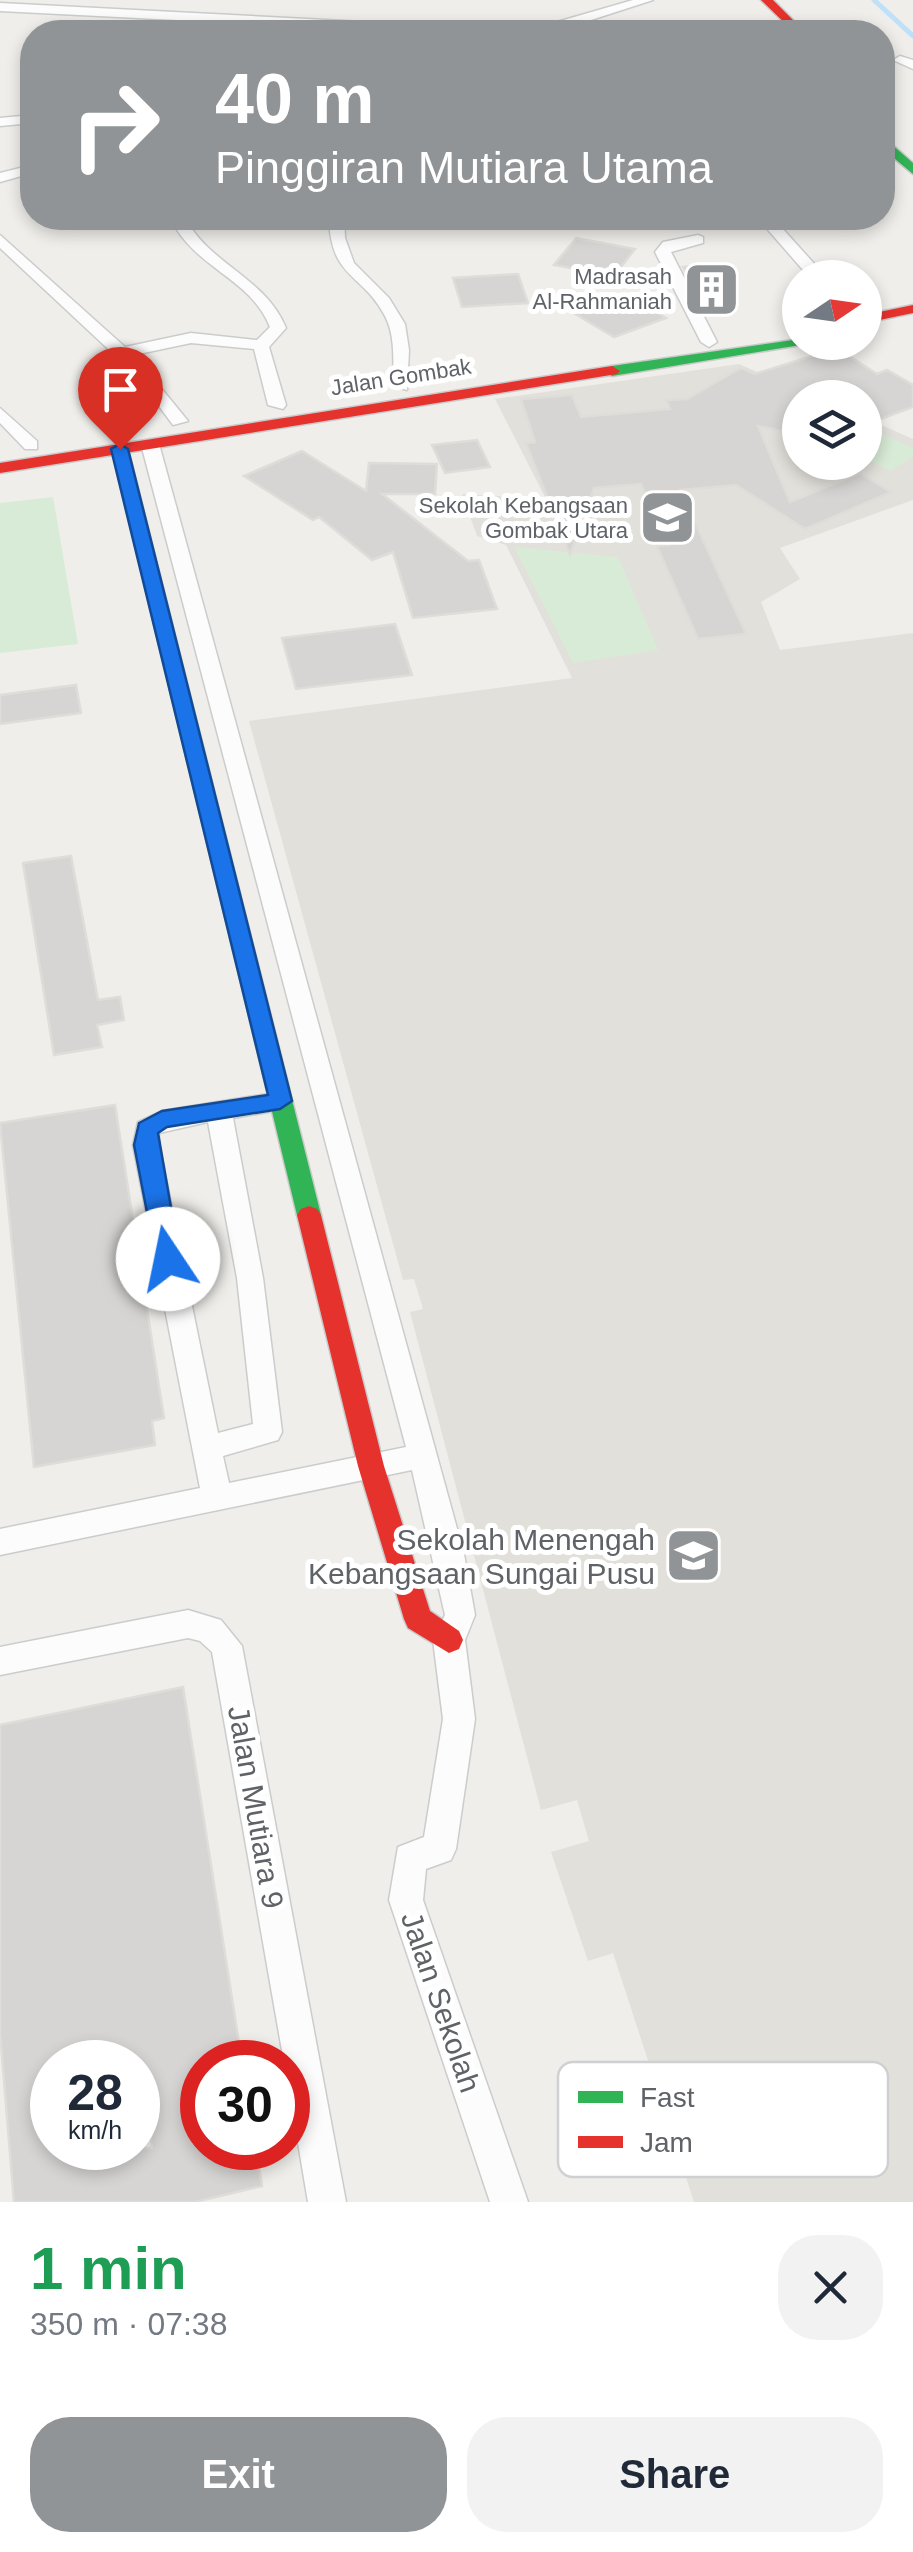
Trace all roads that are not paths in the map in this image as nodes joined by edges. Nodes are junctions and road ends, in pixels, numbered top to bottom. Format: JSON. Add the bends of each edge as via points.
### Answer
{"nodes":[{"id":1,"x":647,"y":0,"type":"edge"},
{"id":2,"x":741,"y":0,"type":"edge"},
{"id":3,"x":0,"y":7,"type":"edge"},
{"id":4,"x":342,"y":20,"type":"edge"},
{"id":5,"x":579,"y":20,"type":"edge"},
{"id":6,"x":776,"y":20,"type":"edge"},
{"id":7,"x":895,"y":153,"type":"edge"},
{"id":8,"x":913,"y":170,"type":"edge"},
{"id":9,"x":182,"y":230,"type":"edge"},
{"id":10,"x":337,"y":230,"type":"edge"},
{"id":11,"x":776,"y":230,"type":"edge"},
{"id":12,"x":0,"y":240,"type":"edge"},
{"id":13,"x":698,"y":240,"type":"dead end"},
{"id":14,"x":802,"y":260,"type":"edge"},
{"id":15,"x":913,"y":309,"type":"edge"},
{"id":16,"x":882,"y":315,"type":"edge"},
{"id":17,"x":913,"y":326,"type":"edge"},
{"id":18,"x":782,"y":331,"type":"edge"},
{"id":19,"x":882,"y":331,"type":"edge"},
{"id":20,"x":708,"y":342,"type":"junction"},
{"id":21,"x":261,"y":346,"type":"junction"},
{"id":22,"x":782,"y":346,"type":"edge"},
{"id":23,"x":122,"y":353,"type":"junction"},
{"id":24,"x":402,"y":386,"type":"junction"},
{"id":25,"x":277,"y":405,"type":"junction"},
{"id":26,"x":0,"y":412,"type":"edge"},
{"id":27,"x":179,"y":420,"type":"junction"},
{"id":28,"x":150,"y":444,"type":"junction"},
{"id":29,"x":31,"y":445,"type":"junction"},
{"id":30,"x":120,"y":449,"type":"junction"},
{"id":31,"x":0,"y":450,"type":"edge"},
{"id":32,"x":0,"y":468,"type":"edge"},
{"id":33,"x":284,"y":937,"type":"junction"},
{"id":34,"x":241,"y":942,"type":"junction"},
{"id":35,"x":280,"y":1101,"type":"junction"},
{"id":36,"x":219,"y":1111,"type":"junction"},
{"id":37,"x":205,"y":1449,"type":"junction"},
{"id":38,"x":425,"y":1456,"type":"junction"},
{"id":39,"x":370,"y":1466,"type":"junction"},
{"id":40,"x":217,"y":1498,"type":"junction"},
{"id":41,"x":0,"y":1542,"type":"edge"},
{"id":42,"x":449,"y":1640,"type":"junction"},
{"id":43,"x":0,"y":1661,"type":"edge"},
{"id":44,"x":327,"y":2202,"type":"edge"},
{"id":45,"x":509,"y":2202,"type":"edge"}],
"edges":[{"from":1,"to":5,"type":"street"},
{"from":2,"to":6,"type":"main road"},
{"from":3,"to":4,"type":"street"},
{"from":7,"to":8,"type":"main road"},
{"from":9,"to":21,"type":"street","via":[[200,255],[244,280],[273,308],[278,328]]},
{"from":10,"to":24,"type":"street","via":[[343,262],[391,311],[400,331]]},
{"from":11,"to":14,"type":"street"},
{"from":12,"to":23,"type":"street"},
{"from":13,"to":20,"type":"street","via":[[664,252]]},
{"from":15,"to":16,"type":"main road"},
{"from":17,"to":19,"type":"main road"},
{"from":18,"to":20,"type":"main road","name":"Jalan Gombak"},
{"from":20,"to":24,"type":"main road","name":"Jalan Gombak"},
{"from":21,"to":23,"type":"street","via":[[196,336]]},
{"from":21,"to":25,"type":"street"},
{"from":22,"to":28,"type":"main road","name":"Jalan Gombak"},
{"from":23,"to":27,"type":"street"},
{"from":24,"to":25,"type":"main road","name":"Jalan Gombak"},
{"from":25,"to":27,"type":"main road","name":"Jalan Gombak"},
{"from":26,"to":29,"type":"street"},
{"from":27,"to":29,"type":"main road","name":"Jalan Gombak"},
{"from":28,"to":30,"type":"main road","name":"Jalan Gombak"},
{"from":28,"to":33,"type":"street"},
{"from":29,"to":31,"type":"main road","name":"Jalan Gombak"},
{"from":30,"to":32,"type":"main road","name":"Jalan Gombak"},
{"from":30,"to":34,"type":"main road"},
{"from":33,"to":34,"type":"street"},
{"from":33,"to":38,"type":"street"},
{"from":34,"to":35,"type":"main road"},
{"from":35,"to":36,"type":"street"},
{"from":35,"to":39,"type":"main road"},
{"from":36,"to":37,"type":"street","via":[[250,1278],[268,1432]]},
{"from":36,"to":37,"type":"street","via":[[162,1120],[147,1129],[146,1145]]},
{"from":37,"to":40,"type":"street"},
{"from":38,"to":39,"type":"street"},
{"from":38,"to":42,"type":"street","via":[[460,1615]]},
{"from":39,"to":40,"type":"street"},
{"from":39,"to":42,"type":"main road","via":[[418,1619]]},
{"from":40,"to":41,"type":"street"},
{"from":42,"to":45,"type":"street","name":"Jalan Sekolah","via":[[459,1719],[439,1848],[410,1858],[406,1900]]},
{"from":43,"to":44,"type":"street","name":"Jalan Mutiara 9","via":[[188,1624],[210,1630],[226,1646]]}]}
